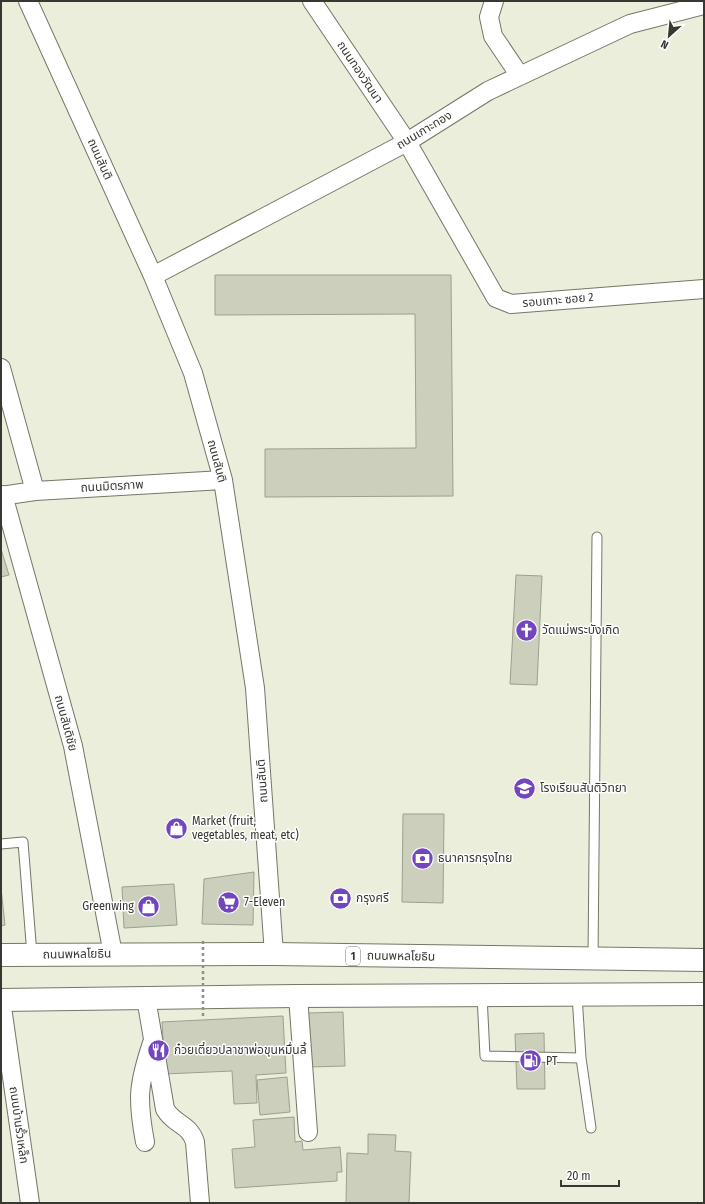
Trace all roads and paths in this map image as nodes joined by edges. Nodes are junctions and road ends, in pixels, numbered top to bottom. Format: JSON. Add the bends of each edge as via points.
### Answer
{"nodes":[{"id":1,"x":28,"y":1,"type":"edge"},
{"id":2,"x":494,"y":1,"type":"edge"},
{"id":3,"x":320,"y":4,"type":"edge"},
{"id":4,"x":704,"y":5,"type":"edge"},
{"id":5,"x":520,"y":76,"type":"junction"},
{"id":6,"x":407,"y":142,"type":"junction"},
{"id":7,"x":152,"y":276,"type":"junction"},
{"id":8,"x":704,"y":289,"type":"edge"},
{"id":9,"x":1,"y":368,"type":"edge"},
{"id":10,"x":223,"y":480,"type":"junction"},
{"id":11,"x":36,"y":491,"type":"junction"},
{"id":12,"x":2,"y":496,"type":"edge"},
{"id":13,"x":597,"y":537,"type":"dead end"},
{"id":14,"x":1,"y":844,"type":"edge"},
{"id":15,"x":203,"y":941,"type":"dead end"},
{"id":16,"x":113,"y":954,"type":"junction"},
{"id":17,"x":274,"y":954,"type":"junction"},
{"id":18,"x":1,"y":955,"type":"edge"},
{"id":19,"x":32,"y":955,"type":"junction"},
{"id":20,"x":594,"y":960,"type":"junction"},
{"id":21,"x":704,"y":960,"type":"edge"},
{"id":22,"x":704,"y":994,"type":"edge"},
{"id":23,"x":482,"y":995,"type":"junction"},
{"id":24,"x":577,"y":995,"type":"junction"},
{"id":25,"x":298,"y":996,"type":"junction"},
{"id":26,"x":146,"y":998,"type":"junction"},
{"id":27,"x":1,"y":1000,"type":"edge"},
{"id":28,"x":203,"y":1016,"type":"dead end"},
{"id":29,"x":153,"y":1041,"type":"junction"},
{"id":30,"x":581,"y":1058,"type":"junction"},
{"id":31,"x":591,"y":1128,"type":"dead end"},
{"id":32,"x":308,"y":1132,"type":"dead end"},
{"id":33,"x":145,"y":1142,"type":"dead end"},
{"id":34,"x":30,"y":1203,"type":"edge"},
{"id":35,"x":200,"y":1203,"type":"edge"}],
"edges":[{"from":1,"to":7,"type":"street","name":"ถนนสันติ"},
{"from":2,"to":5,"type":"street","via":[[489,17],[493,36]]},
{"from":3,"to":6,"type":"street","name":"ถนนทองวัฒนา"},
{"from":4,"to":5,"type":"street","name":"ถนนเกาะทอง","via":[[630,24]]},
{"from":5,"to":6,"type":"street","name":"ถนนเกาะทอง","via":[[488,91]]},
{"from":6,"to":7,"type":"street","name":"ถนนเกาะทอง"},
{"from":6,"to":8,"type":"street","name":"รอบเกาะ ซอย 2","via":[[496,298],[511,304]]},
{"from":7,"to":10,"type":"street","name":"ถนนสันติ","via":[[193,373]]},
{"from":9,"to":11,"type":"street"},
{"from":10,"to":11,"type":"street","name":"ถนนมิตรภาพ"},
{"from":10,"to":17,"type":"street","name":"ถนนสันติ","via":[[255,688]]},
{"from":11,"to":12,"type":"street","name":"ถนนมิตรภาพ"},
{"from":12,"to":16,"type":"street","name":"ถนนสันติชัย","via":[[74,746]]},
{"from":13,"to":20,"type":"lane"},
{"from":14,"to":19,"type":"lane","via":[[23,842]]},
{"from":15,"to":28,"type":"path","bridge":true},
{"from":16,"to":17,"type":"main road","name":"ถนนพหลโยธิน","number":"1"},
{"from":16,"to":19,"type":"main road","name":"ถนนพหลโยธิน","number":"1"},
{"from":17,"to":20,"type":"main road","name":"ถนนพหลโยธิน","number":"1"},
{"from":18,"to":19,"type":"main road","name":"ถนนพหลโยธิน","number":"1"},
{"from":20,"to":21,"type":"main road","name":"ถนนพหลโยธิน","number":"1"},
{"from":22,"to":24,"type":"main road"},
{"from":23,"to":24,"type":"main road"},
{"from":23,"to":25,"type":"main road"},
{"from":23,"to":30,"type":"lane","via":[[485,1056]]},
{"from":24,"to":30,"type":"lane"},
{"from":25,"to":26,"type":"main road"},
{"from":25,"to":32,"type":"street"},
{"from":26,"to":27,"type":"main road"},
{"from":26,"to":29,"type":"street"},
{"from":27,"to":34,"type":"street","name":"ถนนบ้านรั้วเหล็ก"},
{"from":29,"to":33,"type":"street","via":[[140,1083],[139,1100]]},
{"from":29,"to":35,"type":"street","via":[[165,1109],[173,1120],[193,1135]]},
{"from":30,"to":31,"type":"lane"}]}
